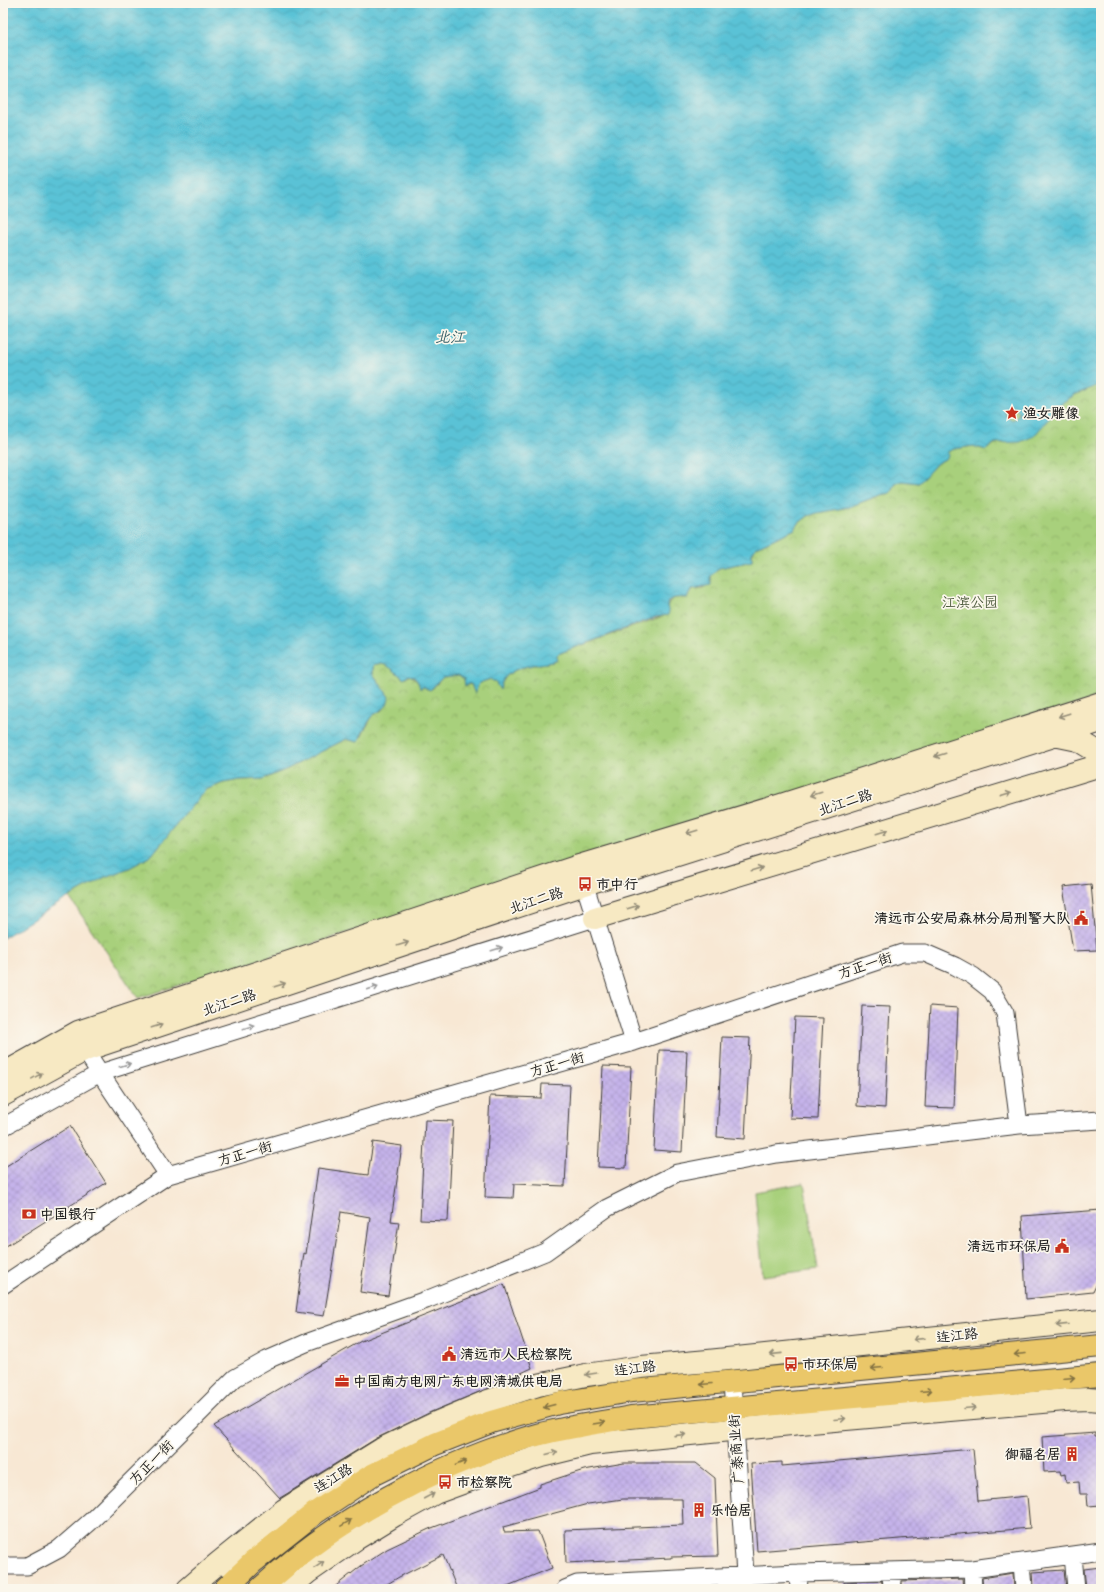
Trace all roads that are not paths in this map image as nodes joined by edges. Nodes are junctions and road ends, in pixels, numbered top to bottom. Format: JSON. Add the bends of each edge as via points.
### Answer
{"nodes":[{"id":1,"x":1101,"y":703,"type":"edge"},
{"id":2,"x":1101,"y":721,"type":"edge"},
{"id":3,"x":1054,"y":735,"type":"junction"},
{"id":4,"x":1101,"y":754,"type":"edge"},
{"id":5,"x":1101,"y":765,"type":"edge"},
{"id":6,"x":582,"y":875,"type":"junction"},
{"id":7,"x":596,"y":918,"type":"junction"},
{"id":8,"x":82,"y":1041,"type":"junction"},
{"id":9,"x":634,"y":1042,"type":"junction"},
{"id":10,"x":100,"y":1073,"type":"junction"},
{"id":11,"x":3,"y":1074,"type":"edge"},
{"id":12,"x":3,"y":1095,"type":"edge"},
{"id":13,"x":1101,"y":1120,"type":"edge"},
{"id":14,"x":1019,"y":1125,"type":"junction"},
{"id":15,"x":3,"y":1127,"type":"edge"},
{"id":16,"x":168,"y":1175,"type":"junction"},
{"id":17,"x":3,"y":1284,"type":"edge"},
{"id":18,"x":1101,"y":1320,"type":"edge"},
{"id":19,"x":1101,"y":1331,"type":"edge"},
{"id":20,"x":1101,"y":1346,"type":"edge"},
{"id":21,"x":1072,"y":1349,"type":"junction"},
{"id":22,"x":1101,"y":1375,"type":"edge"},
{"id":23,"x":732,"y":1382,"type":"junction"},
{"id":24,"x":1101,"y":1400,"type":"edge"},
{"id":25,"x":762,"y":1406,"type":"junction"},
{"id":26,"x":734,"y":1419,"type":"junction"},
{"id":27,"x":811,"y":1422,"type":"junction"},
{"id":28,"x":1101,"y":1550,"type":"edge"},
{"id":29,"x":1073,"y":1555,"type":"junction"},
{"id":30,"x":253,"y":1562,"type":"junction"},
{"id":31,"x":1022,"y":1562,"type":"junction"},
{"id":32,"x":217,"y":1564,"type":"junction"},
{"id":33,"x":3,"y":1566,"type":"edge"},
{"id":34,"x":972,"y":1569,"type":"junction"},
{"id":35,"x":891,"y":1571,"type":"junction"},
{"id":36,"x":799,"y":1581,"type":"edge"},
{"id":37,"x":746,"y":1582,"type":"edge"},
{"id":38,"x":607,"y":1586,"type":"edge"},
{"id":39,"x":188,"y":1589,"type":"edge"},
{"id":40,"x":225,"y":1589,"type":"edge"},
{"id":41,"x":260,"y":1589,"type":"edge"},
{"id":42,"x":288,"y":1589,"type":"edge"},
{"id":43,"x":565,"y":1589,"type":"edge"},
{"id":44,"x":892,"y":1589,"type":"edge"},
{"id":45,"x":973,"y":1589,"type":"edge"},
{"id":46,"x":1024,"y":1589,"type":"edge"},
{"id":47,"x":1076,"y":1589,"type":"edge"}],
"edges":[{"from":1,"to":6,"type":"main road","name":"北江二路","one_way":true,"via":[[788,802]]},
{"from":2,"to":3,"type":"main road","name":"北江二路"},
{"from":3,"to":4,"type":"main road","via":[[1078,740]]},
{"from":3,"to":6,"type":"main road","name":"北江二路"},
{"from":7,"to":5,"type":"main road","name":"北江二路","one_way":true},
{"from":6,"to":7,"type":"street"},
{"from":6,"to":8,"type":"main road","name":"北江二路"},
{"from":7,"to":9,"type":"street"},
{"from":10,"to":7,"type":"street","name":"北江二路","one_way":true},
{"from":8,"to":10,"type":"street"},
{"from":8,"to":11,"type":"main road","name":"北江二路"},
{"from":12,"to":8,"type":"main road","name":"北江二路","one_way":true},
{"from":9,"to":14,"type":"street","name":"方正一街","via":[[888,957],[902,953],[924,953],[973,976],[992,991],[1005,1013]]},
{"from":9,"to":16,"type":"street","name":"方正一街"},
{"from":10,"to":15,"type":"street","name":"北江二路"},
{"from":10,"to":16,"type":"street"},
{"from":13,"to":14,"type":"street","name":"方正一街"},
{"from":14,"to":33,"type":"street","name":"方正一街","via":[[776,1154],[677,1173],[607,1208],[545,1252],[426,1300],[306,1343],[235,1378],[90,1522],[59,1549],[27,1566]]},
{"from":16,"to":17,"type":"street","name":"方正一街"},
{"from":18,"to":32,"type":"main road","name":"连江路","one_way":true,"via":[[641,1367],[586,1374],[538,1385],[488,1401],[382,1449],[284,1510]]},
{"from":19,"to":21,"type":"main road"},
{"from":20,"to":21,"type":"main road","name":"连江路"},
{"from":21,"to":23,"type":"main road","name":"连江路","one_way":true},
{"from":25,"to":22,"type":"main road","one_way":true},
{"from":23,"to":26,"type":"street","name":"广泰商业街"},
{"from":23,"to":30,"type":"main road","name":"连江路","one_way":true,"via":[[632,1391],[559,1403],[490,1422],[435,1444],[372,1474],[315,1512]]},
{"from":27,"to":24,"type":"main road","one_way":true,"via":[[1065,1400]]},
{"from":25,"to":26,"type":"main road"},
{"from":25,"to":27,"type":"main road"},
{"from":26,"to":27,"type":"main road"},
{"from":26,"to":37,"type":"street","name":"广泰商业街"},
{"from":41,"to":26,"type":"main road","one_way":true,"via":[[331,1532],[349,1521],[386,1499],[491,1450],[534,1436],[631,1418]]},
{"from":42,"to":26,"type":"main road","one_way":true,"via":[[331,1556],[395,1515],[436,1493],[541,1456],[590,1444]]},
{"from":28,"to":29,"type":"street"},
{"from":29,"to":31,"type":"street"},
{"from":29,"to":47,"type":"street"},
{"from":30,"to":32,"type":"main road"},
{"from":30,"to":40,"type":"main road","name":"连江路"},
{"from":31,"to":34,"type":"street"},
{"from":31,"to":46,"type":"street"},
{"from":32,"to":39,"type":"main road","name":"连江路"},
{"from":34,"to":35,"type":"street"},
{"from":34,"to":45,"type":"street"},
{"from":35,"to":36,"type":"street"},
{"from":35,"to":44,"type":"street"},
{"from":36,"to":37,"type":"street"},
{"from":37,"to":38,"type":"street"},
{"from":38,"to":43,"type":"street","via":[[577,1584]]}]}
